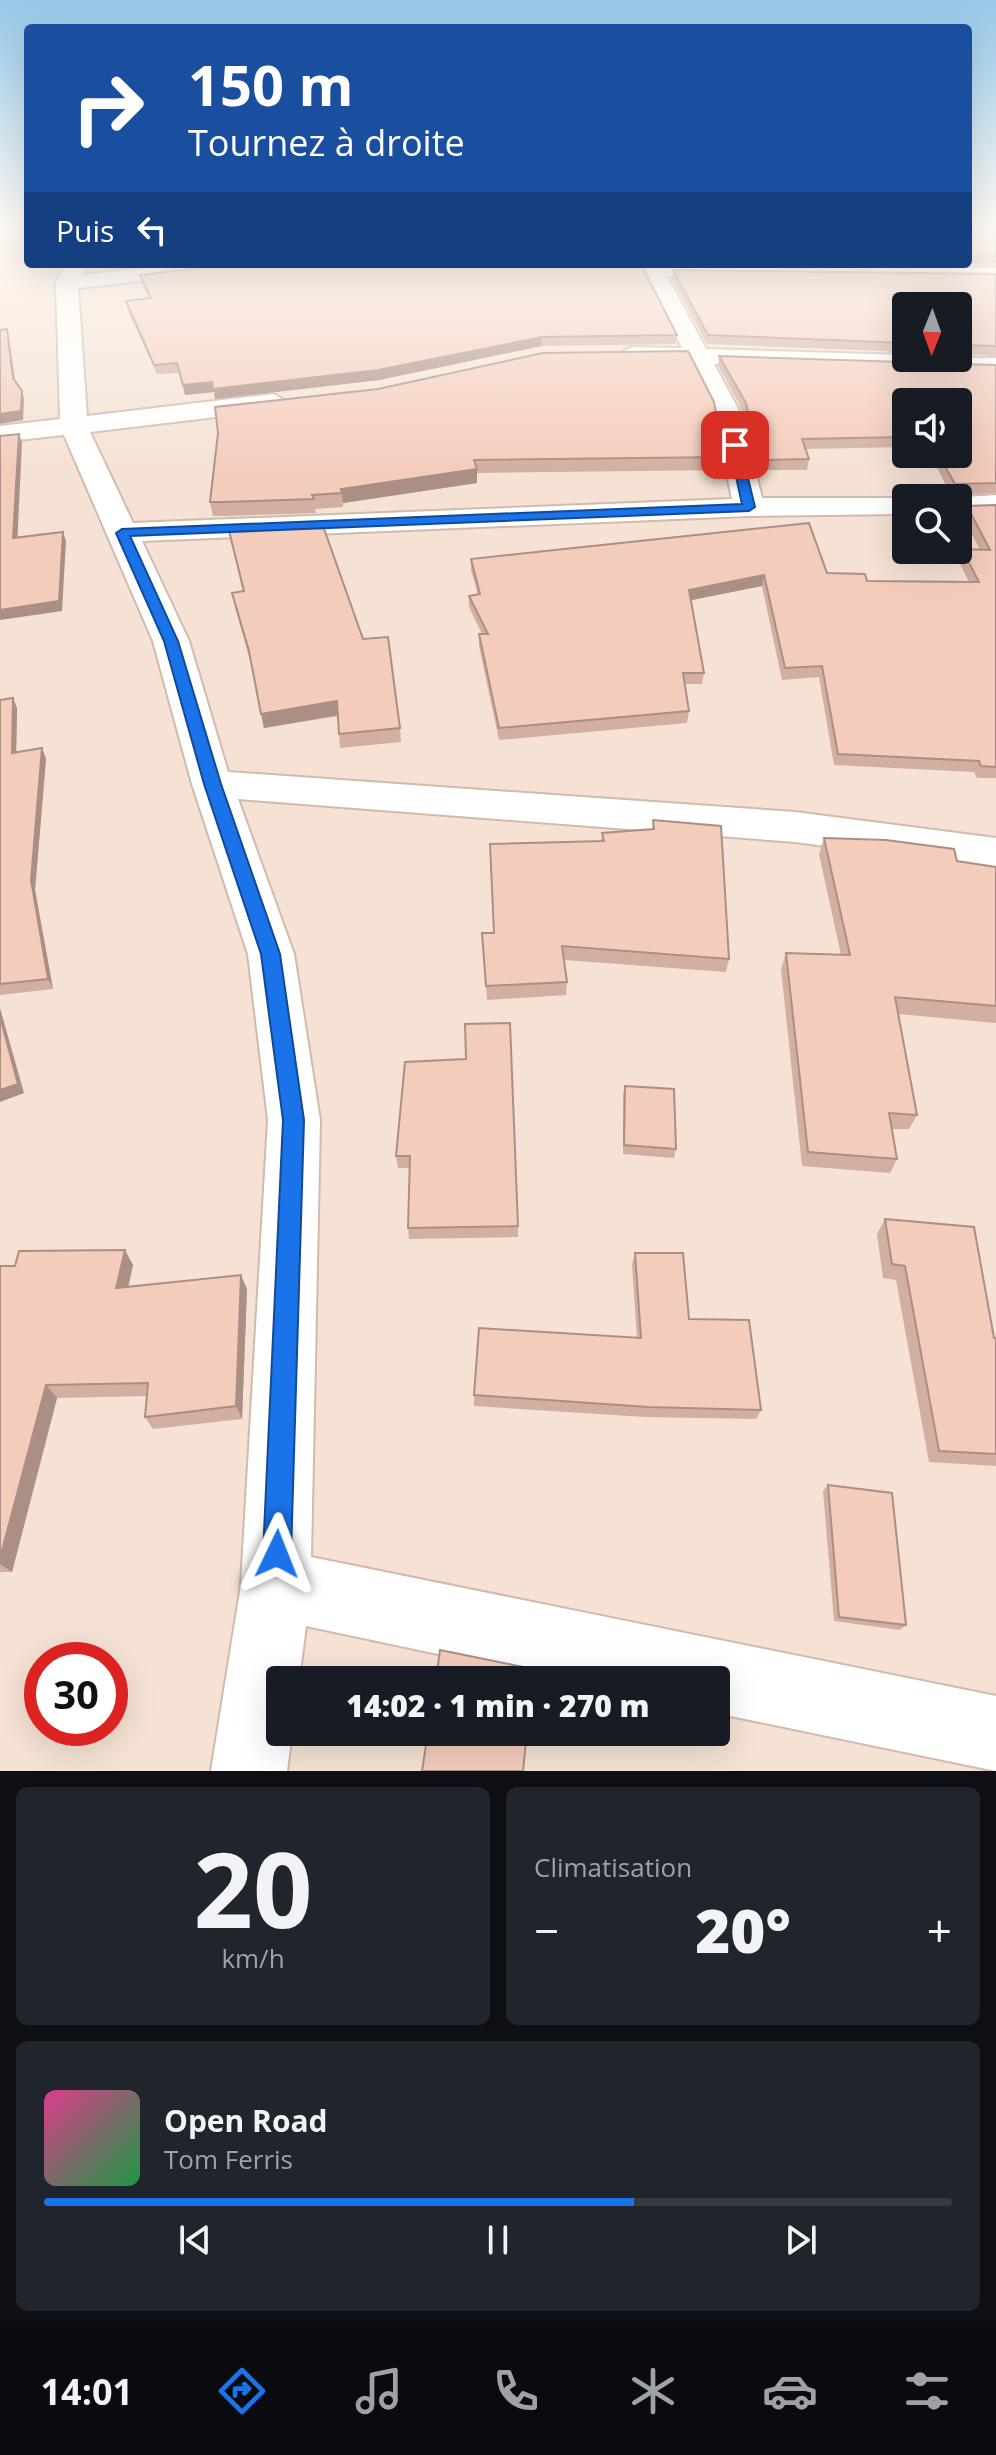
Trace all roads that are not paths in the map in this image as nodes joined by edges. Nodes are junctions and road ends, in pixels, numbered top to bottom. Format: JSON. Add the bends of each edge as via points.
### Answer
{"nodes":[{"id":1,"x":72,"y":308,"type":"edge"},
{"id":2,"x":673,"y":308,"type":"edge"},
{"id":3,"x":610,"y":354,"type":"edge"},
{"id":4,"x":698,"y":354,"type":"junction"},
{"id":5,"x":996,"y":365,"type":"edge"},
{"id":6,"x":301,"y":398,"type":"edge"},
{"id":7,"x":74,"y":427,"type":"junction"},
{"id":8,"x":0,"y":434,"type":"edge"},
{"id":9,"x":996,"y":504,"type":"edge"},
{"id":10,"x":892,"y":505,"type":"edge"},
{"id":11,"x":972,"y":505,"type":"edge"},
{"id":12,"x":749,"y":507,"type":"junction"},
{"id":13,"x":122,"y":533,"type":"junction"},
{"id":14,"x":212,"y":784,"type":"junction"},
{"id":15,"x":996,"y":853,"type":"edge"},
{"id":16,"x":276,"y":1585,"type":"junction"},
{"id":17,"x":996,"y":1734,"type":"edge"},
{"id":18,"x":249,"y":1771,"type":"edge"}],
"edges":[{"from":1,"to":7,"type":"street"},
{"from":2,"to":4,"type":"street"},
{"from":3,"to":4,"type":"street"},
{"from":4,"to":5,"type":"street"},
{"from":4,"to":12,"type":"street","via":[[728,414]]},
{"from":6,"to":7,"type":"street"},
{"from":7,"to":8,"type":"street"},
{"from":7,"to":13,"type":"street"},
{"from":9,"to":11,"type":"street"},
{"from":10,"to":12,"type":"street"},
{"from":12,"to":13,"type":"street"},
{"from":13,"to":14,"type":"street","via":[[171,641]]},
{"from":14,"to":15,"type":"street","via":[[795,827]]},
{"from":14,"to":16,"type":"street","via":[[271,954],[294,1120]]},
{"from":16,"to":17,"type":"street"},
{"from":16,"to":18,"type":"street"}]}
